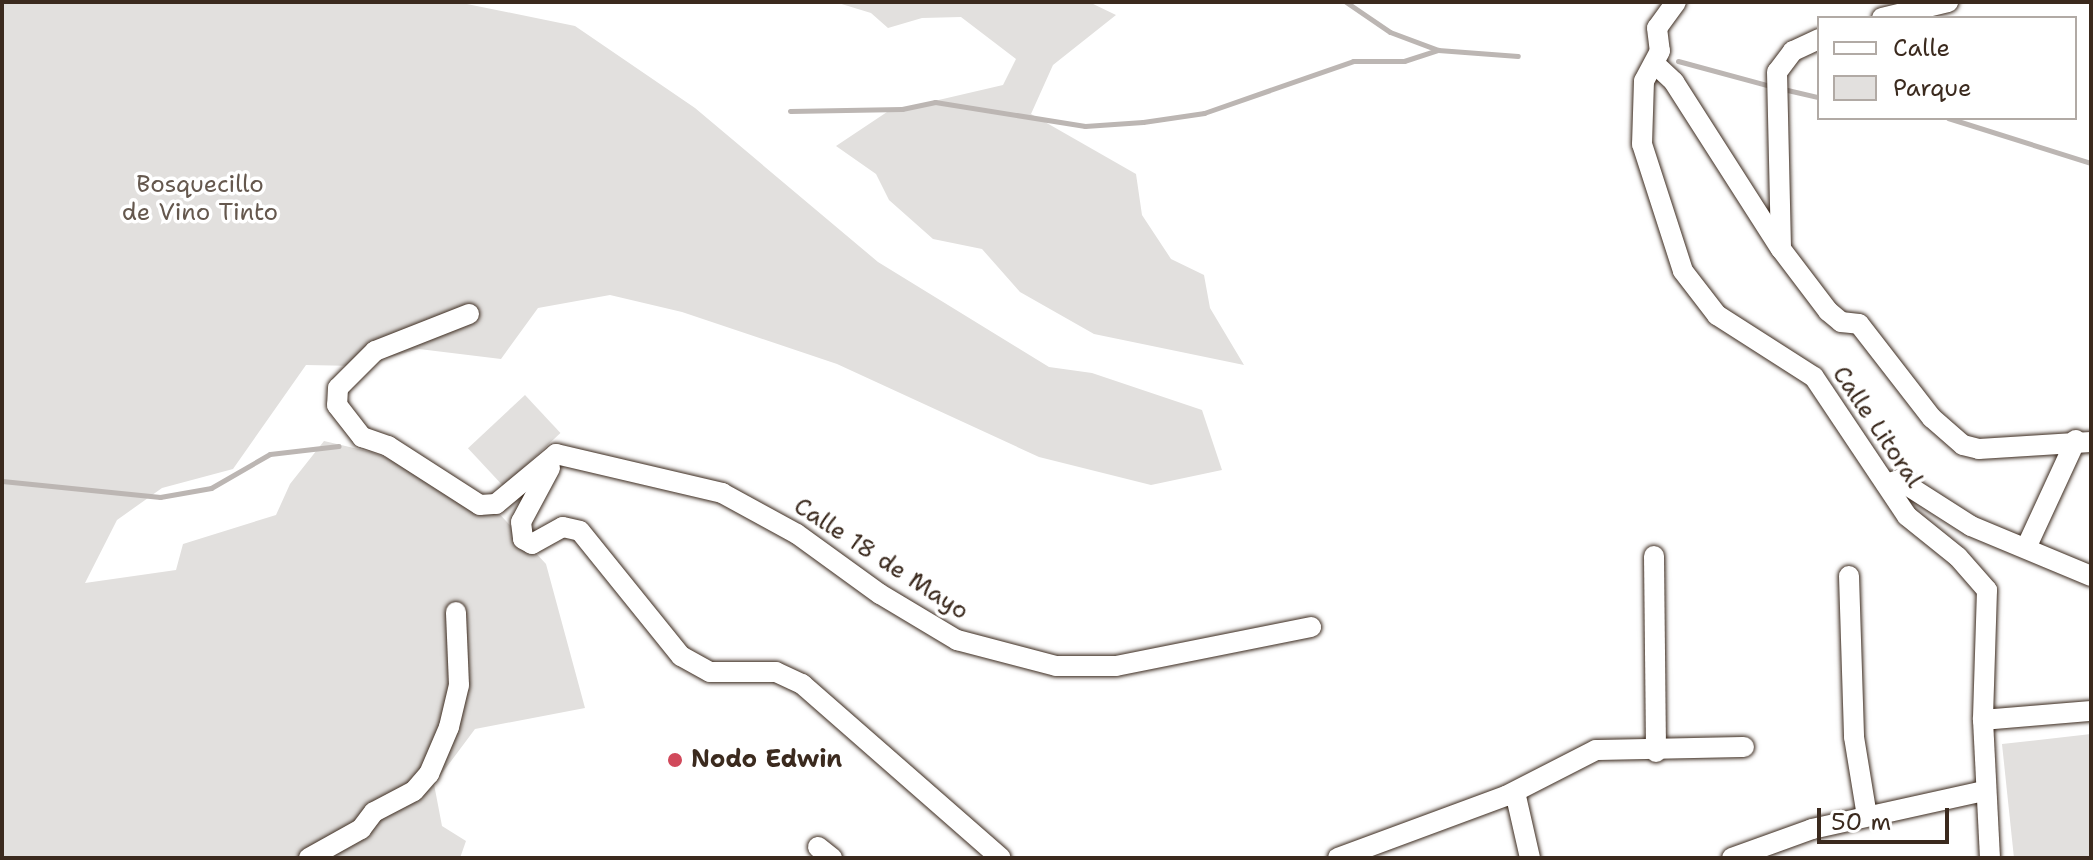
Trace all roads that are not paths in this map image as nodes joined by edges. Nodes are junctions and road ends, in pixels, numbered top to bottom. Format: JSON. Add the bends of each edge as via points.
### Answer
{"nodes":[{"id":1,"x":1676,"y":2,"type":"edge"},
{"id":2,"x":1948,"y":2,"type":"edge"},
{"id":3,"x":1890,"y":16,"type":"edge"},
{"id":4,"x":1817,"y":40,"type":"edge"},
{"id":5,"x":1655,"y":64,"type":"junction"},
{"id":6,"x":1781,"y":249,"type":"junction"},
{"id":7,"x":469,"y":314,"type":"dead end"},
{"id":8,"x":2084,"y":441,"type":"edge"},
{"id":9,"x":570,"y":457,"type":"junction"},
{"id":10,"x":1886,"y":484,"type":"junction"},
{"id":11,"x":2026,"y":548,"type":"junction"},
{"id":12,"x":1654,"y":556,"type":"dead end"},
{"id":13,"x":1849,"y":576,"type":"dead end"},
{"id":14,"x":2091,"y":576,"type":"edge"},
{"id":15,"x":456,"y":612,"type":"dead end"},
{"id":16,"x":1311,"y":627,"type":"dead end"},
{"id":17,"x":2091,"y":711,"type":"edge"},
{"id":18,"x":1983,"y":720,"type":"junction"},
{"id":19,"x":1744,"y":747,"type":"dead end"},
{"id":20,"x":1656,"y":752,"type":"junction"},
{"id":21,"x":1984,"y":791,"type":"junction"},
{"id":22,"x":1515,"y":792,"type":"junction"},
{"id":23,"x":1867,"y":816,"type":"junction"},
{"id":24,"x":309,"y":858,"type":"edge"},
{"id":25,"x":1001,"y":858,"type":"edge"},
{"id":26,"x":1338,"y":858,"type":"edge"},
{"id":27,"x":1530,"y":858,"type":"edge"},
{"id":28,"x":1732,"y":858,"type":"edge"},
{"id":29,"x":1990,"y":858,"type":"edge"}],
"edges":[{"from":1,"to":5,"type":"street","name":"Calle Litoral","via":[[1657,28],[1660,51]]},
{"from":2,"to":3,"type":"street"},
{"from":4,"to":6,"type":"street","via":[[1793,51],[1777,72]]},
{"from":5,"to":6,"type":"street","via":[[1674,82]]},
{"from":5,"to":10,"type":"street","name":"Calle Litoral","via":[[1644,81],[1642,144],[1683,271],[1696,293],[1728,324],[1814,377]]},
{"from":6,"to":8,"type":"street","via":[[1828,311],[1841,322],[1859,324],[1932,418],[1963,445],[1979,449]]},
{"from":7,"to":9,"type":"street","via":[[413,334],[366,359],[338,388],[337,405],[344,420],[362,437],[388,446],[480,505],[496,504],[556,454]]},
{"from":8,"to":11,"type":"street"},
{"from":9,"to":16,"type":"street","name":"Calle 18 de Mayo","via":[[736,499],[957,640],[1022,660],[1116,666]]},
{"from":9,"to":25,"type":"street","via":[[539,482],[521,522],[523,539],[532,544],[563,527],[580,531],[652,625],[695,666],[710,672],[788,676]]},
{"from":10,"to":11,"type":"street","via":[[1899,480],[1971,526]]},
{"from":10,"to":18,"type":"street","name":"Calle Litoral","via":[[1907,516],[1958,557],[1987,590]]},
{"from":11,"to":14,"type":"street"},
{"from":12,"to":20,"type":"street"},
{"from":13,"to":23,"type":"street","via":[[1854,737]]},
{"from":15,"to":24,"type":"street","via":[[459,685],[429,774],[414,791],[374,812],[361,829]]},
{"from":17,"to":18,"type":"street"},
{"from":18,"to":21,"type":"street","name":"Calle Litoral"},
{"from":19,"to":20,"type":"street"},
{"from":20,"to":22,"type":"street","via":[[1596,750]]},
{"from":21,"to":23,"type":"street"},
{"from":21,"to":29,"type":"street","name":"Calle Litoral"},
{"from":22,"to":26,"type":"street"},
{"from":22,"to":27,"type":"street"},
{"from":23,"to":28,"type":"street"}]}
